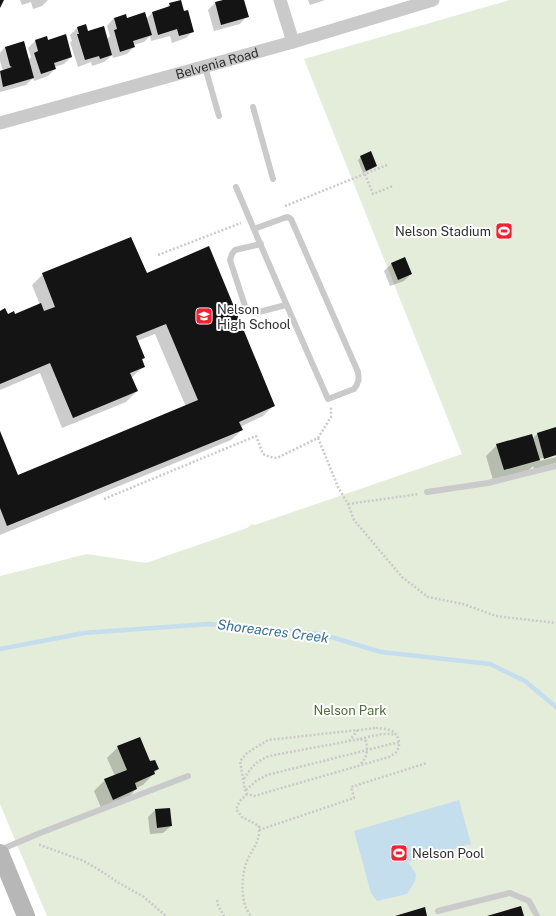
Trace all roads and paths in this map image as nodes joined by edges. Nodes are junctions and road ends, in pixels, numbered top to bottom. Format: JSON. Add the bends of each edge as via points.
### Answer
{"nodes":[{"id":1,"x":280,"y":0,"type":"edge"},
{"id":2,"x":433,"y":0,"type":"edge"},
{"id":3,"x":293,"y":42,"type":"junction"},
{"id":4,"x":205,"y":67,"type":"junction"},
{"id":5,"x":253,"y":107,"type":"dead end"},
{"id":6,"x":219,"y":116,"type":"dead end"},
{"id":7,"x":0,"y":123,"type":"edge"},
{"id":8,"x":365,"y":174,"type":"dead end"},
{"id":9,"x":273,"y":179,"type":"dead end"},
{"id":10,"x":393,"y":186,"type":"dead end"},
{"id":11,"x":236,"y":187,"type":"dead end"},
{"id":12,"x":254,"y":229,"type":"junction"},
{"id":13,"x":261,"y":244,"type":"junction"},
{"id":14,"x":286,"y":305,"type":"junction"},
{"id":15,"x":328,"y":399,"type":"junction"},
{"id":16,"x":318,"y":438,"type":"junction"},
{"id":17,"x":556,"y":466,"type":"edge"},
{"id":18,"x":427,"y":492,"type":"joint"},
{"id":19,"x":104,"y":499,"type":"dead end"},
{"id":20,"x":348,"y":504,"type":"junction"},
{"id":21,"x":556,"y":623,"type":"edge"},
{"id":22,"x":358,"y":730,"type":"junction"},
{"id":23,"x":397,"y":735,"type":"junction"},
{"id":24,"x":360,"y":739,"type":"junction"},
{"id":25,"x":349,"y":741,"type":"junction"},
{"id":26,"x":399,"y":742,"type":"junction"},
{"id":27,"x":368,"y":750,"type":"junction"},
{"id":28,"x":427,"y":763,"type":"dead end"},
{"id":29,"x":359,"y":765,"type":"junction"},
{"id":30,"x":188,"y":776,"type":"dead end"},
{"id":31,"x":243,"y":779,"type":"junction"},
{"id":32,"x":245,"y":790,"type":"junction"},
{"id":33,"x":247,"y":794,"type":"junction"},
{"id":34,"x":259,"y":830,"type":"junction"},
{"id":35,"x":36,"y":847,"type":"dead end"},
{"id":36,"x":0,"y":850,"type":"edge"},
{"id":37,"x":0,"y":854,"type":"edge"},
{"id":38,"x":217,"y":900,"type":"dead end"},
{"id":39,"x":438,"y":911,"type":"dead end"},
{"id":40,"x":26,"y":916,"type":"edge"},
{"id":41,"x":166,"y":916,"type":"edge"},
{"id":42,"x":224,"y":916,"type":"edge"},
{"id":43,"x":251,"y":916,"type":"edge"},
{"id":44,"x":536,"y":916,"type":"edge"}],
"edges":[{"from":1,"to":3,"type":"street"},
{"from":2,"to":3,"type":"street","name":"Belvenia Road"},
{"from":3,"to":4,"type":"street","name":"Belvenia Road"},
{"from":4,"to":6,"type":"lane"},
{"from":4,"to":7,"type":"street","name":"Belvenia Road"},
{"from":5,"to":9,"type":"lane"},
{"from":8,"to":10,"type":"path","via":[[373,194]]},
{"from":11,"to":12,"type":"lane"},
{"from":12,"to":13,"type":"lane"},
{"from":12,"to":15,"type":"lane","via":[[284,218],[291,219],[358,372],[359,379],[354,389]]},
{"from":13,"to":14,"type":"lane"},
{"from":13,"to":14,"type":"lane","via":[[235,250],[230,260],[246,309],[255,313]]},
{"from":14,"to":15,"type":"lane"},
{"from":15,"to":16,"type":"path","via":[[332,409],[331,417]]},
{"from":16,"to":19,"type":"path","via":[[277,458],[263,454],[256,436]]},
{"from":16,"to":20,"type":"path","via":[[338,488]]},
{"from":17,"to":18,"type":"lane","via":[[488,484]]},
{"from":18,"to":20,"type":"path"},
{"from":20,"to":21,"type":"path","via":[[354,520],[370,540],[402,577],[428,597],[462,604],[496,616]]},
{"from":22,"to":23,"type":"path","via":[[376,728],[392,731]]},
{"from":22,"to":25,"type":"path"},
{"from":22,"to":31,"type":"path","via":[[268,740],[257,745],[240,761]]},
{"from":23,"to":24,"type":"path","via":[[378,734]]},
{"from":23,"to":26,"type":"path"},
{"from":24,"to":25,"type":"path"},
{"from":24,"to":27,"type":"path","via":[[366,741]]},
{"from":25,"to":31,"type":"path","via":[[269,756],[258,760]]},
{"from":26,"to":27,"type":"path"},
{"from":26,"to":29,"type":"path","via":[[396,753]]},
{"from":27,"to":29,"type":"path","via":[[365,759]]},
{"from":27,"to":32,"type":"path","via":[[267,775]]},
{"from":28,"to":34,"type":"path","via":[[351,787],[354,798]]},
{"from":29,"to":33,"type":"path","via":[[254,796]]},
{"from":30,"to":36,"type":"lane"},
{"from":31,"to":32,"type":"path"},
{"from":32,"to":33,"type":"path"},
{"from":33,"to":34,"type":"path","via":[[236,809],[242,817],[259,826]]},
{"from":34,"to":43,"type":"path","via":[[257,844],[248,861],[243,879],[245,905]]},
{"from":35,"to":41,"type":"path","via":[[40,845],[84,861],[144,897]]},
{"from":37,"to":40,"type":"main road"},
{"from":38,"to":42,"type":"path"},
{"from":39,"to":44,"type":"lane","via":[[510,893],[529,901]]}]}
